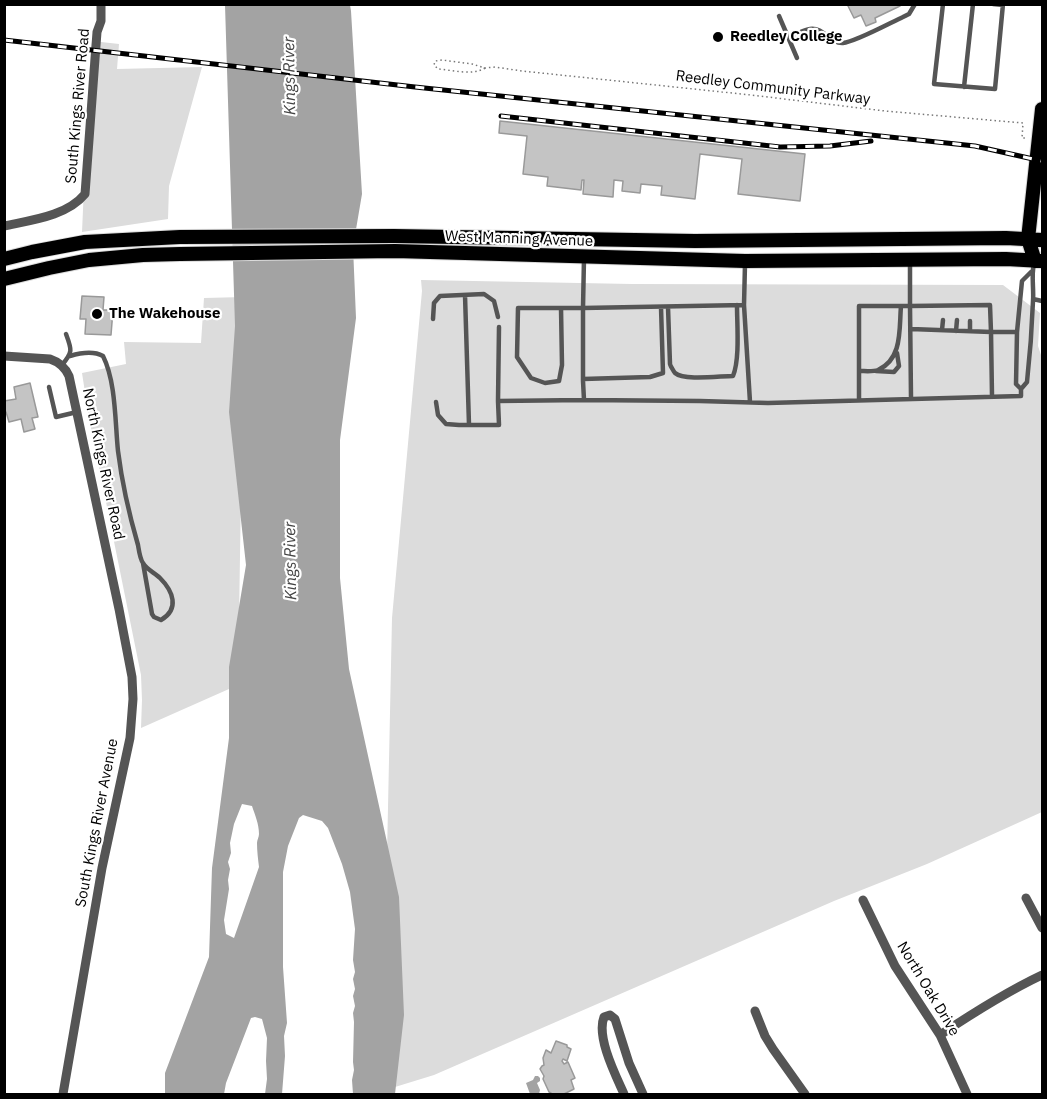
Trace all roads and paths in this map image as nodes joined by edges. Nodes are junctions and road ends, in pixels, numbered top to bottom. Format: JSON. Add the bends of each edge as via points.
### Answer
{"nodes":[{"id":1,"x":101,"y":4,"type":"edge"},
{"id":2,"x":915,"y":4,"type":"edge"},
{"id":3,"x":943,"y":4,"type":"edge"},
{"id":4,"x":973,"y":4,"type":"edge"},
{"id":5,"x":993,"y":4,"type":"edge"},
{"id":6,"x":1003,"y":5,"type":"edge"},
{"id":7,"x":779,"y":16,"type":"dead end"},
{"id":8,"x":788,"y":38,"type":"junction"},
{"id":9,"x":797,"y":58,"type":"dead end"},
{"id":10,"x":485,"y":68,"type":"junction"},
{"id":11,"x":964,"y":87,"type":"junction"},
{"id":12,"x":1042,"y":110,"type":"edge"},
{"id":13,"x":1039,"y":140,"type":"junction"},
{"id":14,"x":4,"y":226,"type":"edge"},
{"id":15,"x":1028,"y":239,"type":"junction"},
{"id":16,"x":1042,"y":240,"type":"edge"},
{"id":17,"x":584,"y":257,"type":"junction"},
{"id":18,"x":4,"y":259,"type":"edge"},
{"id":19,"x":910,"y":260,"type":"junction"},
{"id":20,"x":745,"y":261,"type":"junction"},
{"id":21,"x":1038,"y":261,"type":"edge"},
{"id":22,"x":4,"y":279,"type":"edge"},
{"id":23,"x":465,"y":295,"type":"junction"},
{"id":24,"x":1033,"y":299,"type":"junction"},
{"id":25,"x":1042,"y":301,"type":"edge"},
{"id":26,"x":737,"y":305,"type":"junction"},
{"id":27,"x":744,"y":305,"type":"junction"},
{"id":28,"x":901,"y":306,"type":"junction"},
{"id":29,"x":910,"y":306,"type":"junction"},
{"id":30,"x":661,"y":307,"type":"junction"},
{"id":31,"x":668,"y":307,"type":"junction"},
{"id":32,"x":561,"y":308,"type":"junction"},
{"id":33,"x":583,"y":308,"type":"junction"},
{"id":34,"x":498,"y":317,"type":"dead end"},
{"id":35,"x":433,"y":319,"type":"dead end"},
{"id":36,"x":943,"y":320,"type":"dead end"},
{"id":37,"x":957,"y":320,"type":"dead end"},
{"id":38,"x":970,"y":321,"type":"dead end"},
{"id":39,"x":499,"y":327,"type":"dead end"},
{"id":40,"x":911,"y":329,"type":"junction"},
{"id":41,"x":942,"y":330,"type":"junction"},
{"id":42,"x":957,"y":331,"type":"junction"},
{"id":43,"x":970,"y":331,"type":"junction"},
{"id":44,"x":991,"y":332,"type":"junction"},
{"id":45,"x":1017,"y":332,"type":"junction"},
{"id":46,"x":66,"y":334,"type":"dead end"},
{"id":47,"x":896,"y":350,"type":"junction"},
{"id":48,"x":4,"y":356,"type":"edge"},
{"id":49,"x":70,"y":356,"type":"junction"},
{"id":50,"x":62,"y":365,"type":"junction"},
{"id":51,"x":859,"y":371,"type":"junction"},
{"id":52,"x":876,"y":371,"type":"junction"},
{"id":53,"x":583,"y":379,"type":"junction"},
{"id":54,"x":49,"y":387,"type":"dead end"},
{"id":55,"x":1021,"y":389,"type":"junction"},
{"id":56,"x":992,"y":396,"type":"junction"},
{"id":57,"x":911,"y":398,"type":"junction"},
{"id":58,"x":859,"y":399,"type":"junction"},
{"id":59,"x":584,"y":400,"type":"junction"},
{"id":60,"x":498,"y":401,"type":"junction"},
{"id":61,"x":436,"y":402,"type":"dead end"},
{"id":62,"x":750,"y":402,"type":"junction"},
{"id":63,"x":77,"y":412,"type":"junction"},
{"id":64,"x":469,"y":425,"type":"junction"},
{"id":65,"x":108,"y":558,"type":"joint"},
{"id":66,"x":143,"y":563,"type":"junction"},
{"id":67,"x":1026,"y":898,"type":"dead end"},
{"id":68,"x":863,"y":900,"type":"dead end"},
{"id":69,"x":1042,"y":928,"type":"edge"},
{"id":70,"x":1042,"y":975,"type":"edge"},
{"id":71,"x":754,"y":1011,"type":"dead end"},
{"id":72,"x":940,"y":1035,"type":"junction"},
{"id":73,"x":63,"y":1095,"type":"edge"},
{"id":74,"x":624,"y":1095,"type":"edge"},
{"id":75,"x":643,"y":1095,"type":"edge"},
{"id":76,"x":806,"y":1095,"type":"edge"},
{"id":77,"x":967,"y":1095,"type":"edge"}],
"edges":[{"from":1,"to":14,"type":"street","name":"South Kings River Road","via":[[85,194],[77,203],[47,217]]},
{"from":2,"to":8,"type":"lane","via":[[909,14],[845,43],[816,29]]},
{"from":3,"to":11,"type":"lane","via":[[934,84]]},
{"from":4,"to":11,"type":"lane"},
{"from":5,"to":6,"type":"lane"},
{"from":6,"to":11,"type":"lane","via":[[994,89]]},
{"from":7,"to":8,"type":"lane"},
{"from":8,"to":9,"type":"lane"},
{"from":10,"to":10,"type":"path","name":"Reedley Community Parkway","via":[[471,72],[438,69],[434,64],[442,60]]},
{"from":10,"to":13,"type":"path","name":"Reedley Community Parkway","via":[[1023,123],[1022,138]]},
{"from":12,"to":13,"type":"main road"},
{"from":13,"to":15,"type":"main road"},
{"from":15,"to":16,"type":"main road","name":"West Manning Avenue"},
{"from":15,"to":18,"type":"main road","name":"West Manning Avenue","via":[[180,237],[85,242]]},
{"from":15,"to":21,"type":"main road"},
{"from":17,"to":20,"type":"main road","name":"West Manning Avenue"},
{"from":17,"to":22,"type":"main road","name":"West Manning Avenue","via":[[395,252],[143,255],[88,260]]},
{"from":17,"to":33,"type":"lane"},
{"from":19,"to":20,"type":"main road","name":"West Manning Avenue"},
{"from":19,"to":21,"type":"main road","name":"West Manning Avenue"},
{"from":19,"to":29,"type":"lane"},
{"from":20,"to":27,"type":"lane"},
{"from":21,"to":24,"type":"lane"},
{"from":21,"to":45,"type":"lane","via":[[1022,281]]},
{"from":23,"to":34,"type":"lane","via":[[484,294],[494,301]]},
{"from":23,"to":35,"type":"lane","via":[[440,296],[434,303]]},
{"from":23,"to":64,"type":"lane"},
{"from":24,"to":25,"type":"lane"},
{"from":24,"to":55,"type":"lane","via":[[1028,382]]},
{"from":26,"to":27,"type":"lane"},
{"from":26,"to":31,"type":"lane"},
{"from":26,"to":31,"type":"lane","via":[[733,376],[690,377],[674,372],[670,364]]},
{"from":27,"to":62,"type":"lane"},
{"from":28,"to":29,"type":"lane"},
{"from":28,"to":47,"type":"lane"},
{"from":28,"to":51,"type":"lane","via":[[859,306]]},
{"from":29,"to":40,"type":"lane"},
{"from":29,"to":44,"type":"lane","via":[[990,305]]},
{"from":30,"to":31,"type":"lane"},
{"from":30,"to":33,"type":"lane"},
{"from":30,"to":53,"type":"lane","via":[[663,373],[650,377]]},
{"from":32,"to":32,"type":"lane","via":[[559,381],[545,383],[531,378],[517,357],[518,308]]},
{"from":32,"to":33,"type":"lane"},
{"from":33,"to":53,"type":"lane"},
{"from":36,"to":41,"type":"lane"},
{"from":37,"to":42,"type":"lane"},
{"from":38,"to":43,"type":"lane"},
{"from":39,"to":60,"type":"lane"},
{"from":40,"to":41,"type":"lane"},
{"from":40,"to":57,"type":"lane"},
{"from":41,"to":42,"type":"lane"},
{"from":42,"to":43,"type":"lane"},
{"from":43,"to":44,"type":"lane"},
{"from":44,"to":45,"type":"lane"},
{"from":44,"to":56,"type":"lane"},
{"from":45,"to":55,"type":"lane","via":[[1016,384]]},
{"from":46,"to":49,"type":"lane"},
{"from":47,"to":52,"type":"lane","via":[[888,363]]},
{"from":47,"to":52,"type":"lane","via":[[899,366],[894,372]]},
{"from":48,"to":50,"type":"street","via":[[50,359]]},
{"from":49,"to":50,"type":"lane"},
{"from":49,"to":66,"type":"lane","via":[[96,353],[105,360],[124,488]]},
{"from":50,"to":63,"type":"street","name":"North Kings River Road","via":[[69,376]]},
{"from":51,"to":52,"type":"lane"},
{"from":51,"to":58,"type":"lane"},
{"from":53,"to":59,"type":"lane"},
{"from":54,"to":63,"type":"lane","via":[[56,417]]},
{"from":55,"to":56,"type":"lane","via":[[1021,396]]},
{"from":56,"to":57,"type":"lane"},
{"from":57,"to":58,"type":"lane"},
{"from":58,"to":62,"type":"lane"},
{"from":59,"to":60,"type":"lane"},
{"from":59,"to":62,"type":"lane"},
{"from":60,"to":64,"type":"lane","via":[[499,425]]},
{"from":61,"to":64,"type":"lane","via":[[438,415],[446,424]]},
{"from":63,"to":65,"type":"street","name":"North Kings River Road"},
{"from":65,"to":73,"type":"street","name":"South Kings River Avenue","via":[[132,677],[133,719],[100,879]]},
{"from":66,"to":66,"type":"lane","via":[[152,614],[161,620],[173,607],[171,594]]},
{"from":67,"to":69,"type":"street"},
{"from":68,"to":72,"type":"street","name":"North Oak Drive","via":[[895,966]]},
{"from":70,"to":72,"type":"street"},
{"from":71,"to":76,"type":"street","via":[[773,1049]]},
{"from":72,"to":77,"type":"street","name":"North Oak Drive"},
{"from":74,"to":75,"type":"street","via":[[602,1027],[604,1017],[610,1015],[615,1019]]}]}
